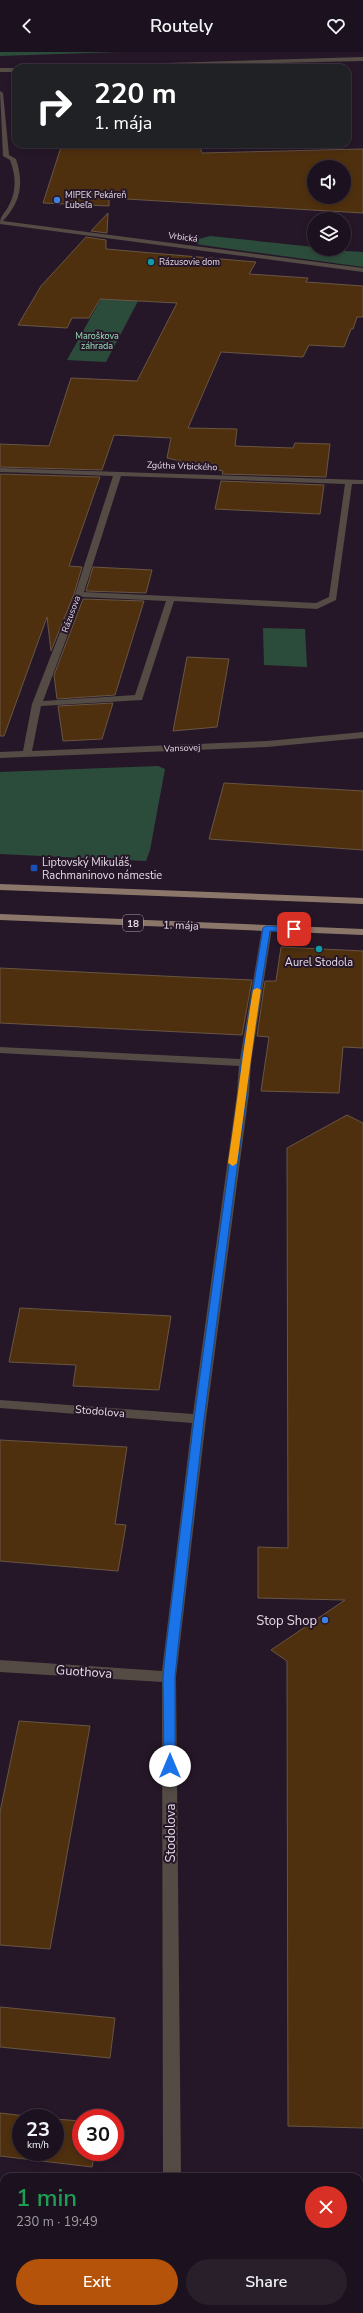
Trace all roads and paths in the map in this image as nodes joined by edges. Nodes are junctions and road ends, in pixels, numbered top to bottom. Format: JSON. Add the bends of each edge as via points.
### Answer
{"nodes":[{"id":1,"x":363,"y":60,"type":"edge"},
{"id":2,"x":216,"y":64,"type":"edge"},
{"id":3,"x":0,"y":70,"type":"edge"},
{"id":4,"x":12,"y":70,"type":"edge"},
{"id":5,"x":0,"y":93,"type":"edge"},
{"id":6,"x":0,"y":159,"type":"edge"},
{"id":7,"x":13,"y":159,"type":"junction"},
{"id":8,"x":0,"y":221,"type":"edge"},
{"id":9,"x":363,"y":270,"type":"edge"},
{"id":10,"x":0,"y":470,"type":"edge"},
{"id":11,"x":118,"y":474,"type":"junction"},
{"id":12,"x":349,"y":481,"type":"junction"},
{"id":13,"x":363,"y":482,"type":"edge"},
{"id":14,"x":78,"y":594,"type":"junction"},
{"id":15,"x":171,"y":599,"type":"junction"},
{"id":16,"x":37,"y":704,"type":"junction"},
{"id":17,"x":363,"y":735,"type":"edge"},
{"id":18,"x":27,"y":754,"type":"junction"},
{"id":19,"x":0,"y":755,"type":"edge"},
{"id":20,"x":0,"y":887,"type":"edge"},
{"id":21,"x":363,"y":901,"type":"edge"},
{"id":22,"x":0,"y":917,"type":"edge"},
{"id":23,"x":266,"y":928,"type":"junction"},
{"id":24,"x":363,"y":932,"type":"edge"},
{"id":25,"x":0,"y":1050,"type":"edge"},
{"id":26,"x":245,"y":1063,"type":"junction"},
{"id":27,"x":0,"y":1404,"type":"edge"},
{"id":28,"x":199,"y":1419,"type":"junction"},
{"id":29,"x":0,"y":1666,"type":"edge"},
{"id":30,"x":169,"y":1677,"type":"junction"},
{"id":31,"x":172,"y":2173,"type":"edge"}],
"edges":[{"from":1,"to":2,"type":"street"},
{"from":3,"to":4,"type":"street"},
{"from":5,"to":7,"type":"street","via":[[6,156]]},
{"from":6,"to":7,"type":"street"},
{"from":7,"to":8,"type":"street","via":[[19,173],[15,204]]},
{"from":8,"to":9,"type":"street","name":"Vrbická"},
{"from":10,"to":11,"type":"street","name":"Zgútha Vrbického"},
{"from":11,"to":12,"type":"street","name":"Zgútha Vrbického"},
{"from":11,"to":14,"type":"street","name":"Rázusova"},
{"from":12,"to":13,"type":"street","name":"Zgútha Vrbického"},
{"from":12,"to":15,"type":"street","via":[[333,598],[317,606]]},
{"from":14,"to":15,"type":"street"},
{"from":14,"to":16,"type":"street","name":"Rázusova"},
{"from":15,"to":16,"type":"street","via":[[139,698]]},
{"from":16,"to":18,"type":"street","name":"Rázusova"},
{"from":17,"to":18,"type":"street","name":"Vansovej","via":[[267,744]]},
{"from":18,"to":19,"type":"street","name":"Vansovej"},
{"from":20,"to":21,"type":"main road"},
{"from":22,"to":23,"type":"main road","name":"1. mája","number":"18"},
{"from":23,"to":24,"type":"main road","name":"1. mája","number":"18"},
{"from":23,"to":26,"type":"street","name":"Stodolova"},
{"from":25,"to":26,"type":"street"},
{"from":26,"to":28,"type":"street","name":"Stodolova"},
{"from":27,"to":28,"type":"street","name":"Stodolova"},
{"from":28,"to":30,"type":"street","name":"Stodolova"},
{"from":29,"to":30,"type":"street","name":"Guothova"},
{"from":30,"to":31,"type":"street","name":"Stodolova"}]}
